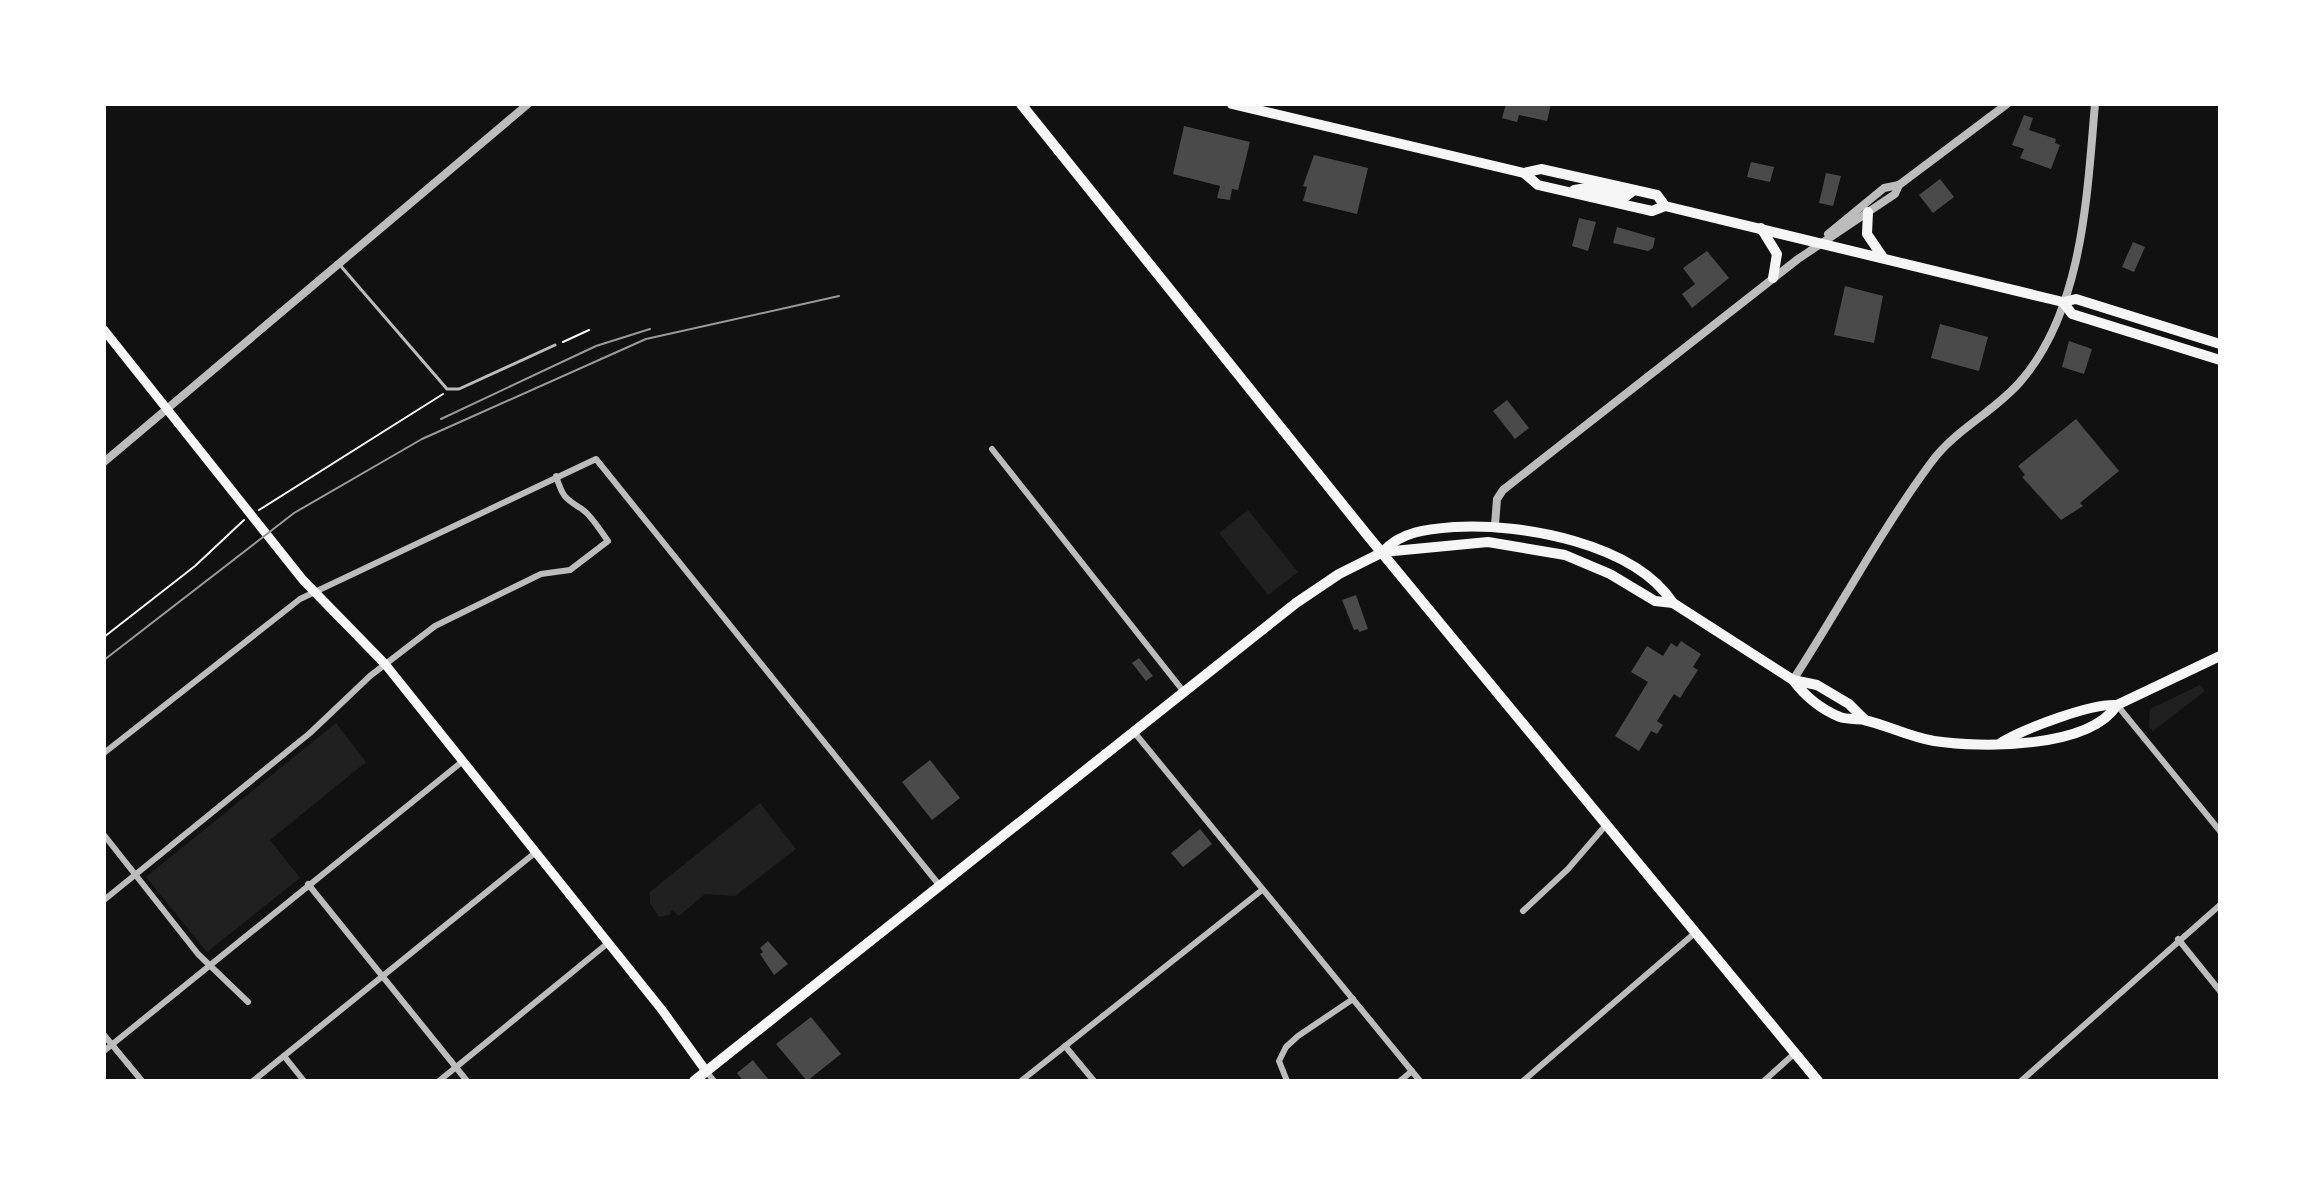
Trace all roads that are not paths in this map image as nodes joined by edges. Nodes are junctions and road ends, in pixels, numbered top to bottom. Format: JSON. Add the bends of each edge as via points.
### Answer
{"nodes":[{"id":1,"x":528,"y":104,"type":"edge"},
{"id":2,"x":1232,"y":104,"type":"edge"},
{"id":3,"x":2007,"y":104,"type":"edge"},
{"id":4,"x":2095,"y":104,"type":"edge"},
{"id":5,"x":1023,"y":105,"type":"edge"},
{"id":6,"x":1524,"y":173,"type":"junction"},
{"id":7,"x":1899,"y":185,"type":"junction"},
{"id":8,"x":1634,"y":190,"type":"junction"},
{"id":9,"x":1564,"y":191,"type":"junction"},
{"id":10,"x":1665,"y":206,"type":"junction"},
{"id":11,"x":1868,"y":212,"type":"junction"},
{"id":12,"x":1761,"y":228,"type":"junction"},
{"id":13,"x":1821,"y":241,"type":"junction"},
{"id":14,"x":1882,"y":256,"type":"junction"},
{"id":15,"x":339,"y":264,"type":"junction"},
{"id":16,"x":1773,"y":278,"type":"junction"},
{"id":17,"x":2063,"y":302,"type":"junction"},
{"id":18,"x":104,"y":330,"type":"edge"},
{"id":19,"x":2220,"y":344,"type":"edge"},
{"id":20,"x":555,"y":345,"type":"road end"},
{"id":21,"x":2220,"y":360,"type":"edge"},
{"id":22,"x":167,"y":409,"type":"junction"},
{"id":23,"x":992,"y":449,"type":"dead end"},
{"id":24,"x":104,"y":462,"type":"edge"},
{"id":25,"x":556,"y":476,"type":"junction"},
{"id":26,"x":1495,"y":525,"type":"junction"},
{"id":27,"x":1554,"y":535,"type":"junction"},
{"id":28,"x":1548,"y":550,"type":"junction"},
{"id":29,"x":1383,"y":552,"type":"junction"},
{"id":30,"x":314,"y":592,"type":"junction"},
{"id":31,"x":1673,"y":603,"type":"junction"},
{"id":32,"x":2220,"y":656,"type":"edge"},
{"id":33,"x":385,"y":664,"type":"junction"},
{"id":34,"x":1793,"y":680,"type":"junction"},
{"id":35,"x":1184,"y":692,"type":"junction"},
{"id":36,"x":2117,"y":705,"type":"junction"},
{"id":37,"x":1865,"y":720,"type":"junction"},
{"id":38,"x":1134,"y":732,"type":"junction"},
{"id":39,"x":2002,"y":742,"type":"junction"},
{"id":40,"x":104,"y":753,"type":"edge"},
{"id":41,"x":463,"y":761,"type":"junction"},
{"id":42,"x":1608,"y":824,"type":"junction"},
{"id":43,"x":2220,"y":831,"type":"edge"},
{"id":44,"x":104,"y":835,"type":"edge"},
{"id":45,"x":536,"y":852,"type":"junction"},
{"id":46,"x":134,"y":876,"type":"junction"},
{"id":47,"x":308,"y":884,"type":"junction"},
{"id":48,"x":940,"y":886,"type":"junction"},
{"id":49,"x":1262,"y":890,"type":"junction"},
{"id":50,"x":104,"y":900,"type":"edge"},
{"id":51,"x":2220,"y":905,"type":"edge"},
{"id":52,"x":1523,"y":911,"type":"dead end"},
{"id":53,"x":1696,"y":932,"type":"junction"},
{"id":54,"x":2178,"y":939,"type":"junction"},
{"id":55,"x":608,"y":943,"type":"junction"},
{"id":56,"x":208,"y":964,"type":"junction"},
{"id":57,"x":382,"y":976,"type":"junction"},
{"id":58,"x":2220,"y":991,"type":"edge"},
{"id":59,"x":1353,"y":999,"type":"junction"},
{"id":60,"x":248,"y":1002,"type":"dead end"},
{"id":61,"x":104,"y":1035,"type":"edge"},
{"id":62,"x":112,"y":1045,"type":"junction"},
{"id":63,"x":1065,"y":1046,"type":"junction"},
{"id":64,"x":104,"y":1051,"type":"edge"},
{"id":65,"x":1795,"y":1053,"type":"junction"},
{"id":66,"x":284,"y":1056,"type":"junction"},
{"id":67,"x":456,"y":1068,"type":"junction"},
{"id":68,"x":706,"y":1071,"type":"junction"},
{"id":69,"x":1412,"y":1071,"type":"junction"},
{"id":70,"x":142,"y":1081,"type":"edge"},
{"id":71,"x":253,"y":1081,"type":"edge"},
{"id":72,"x":304,"y":1081,"type":"edge"},
{"id":73,"x":439,"y":1081,"type":"edge"},
{"id":74,"x":467,"y":1081,"type":"edge"},
{"id":75,"x":694,"y":1081,"type":"edge"},
{"id":76,"x":714,"y":1081,"type":"edge"},
{"id":77,"x":1021,"y":1081,"type":"edge"},
{"id":78,"x":1094,"y":1081,"type":"edge"},
{"id":79,"x":1287,"y":1081,"type":"edge"},
{"id":80,"x":1400,"y":1081,"type":"edge"},
{"id":81,"x":1420,"y":1081,"type":"edge"},
{"id":82,"x":1523,"y":1081,"type":"edge"},
{"id":83,"x":1764,"y":1081,"type":"edge"},
{"id":84,"x":1818,"y":1081,"type":"edge"},
{"id":85,"x":2021,"y":1081,"type":"edge"}],
"edges":[{"from":1,"to":15,"type":"street"},
{"from":2,"to":6,"type":"main road"},
{"from":3,"to":7,"type":"street"},
{"from":4,"to":17,"type":"street","via":[[2082,221]]},
{"from":5,"to":29,"type":"main road"},
{"from":6,"to":8,"type":"main road","via":[[1541,169]]},
{"from":6,"to":9,"type":"main road","via":[[1538,185]]},
{"from":7,"to":11,"type":"street","via":[[1895,194]]},
{"from":7,"to":13,"type":"street","via":[[1884,188]]},
{"from":8,"to":9,"type":"main road","via":[[1625,197],[1587,188]]},
{"from":8,"to":10,"type":"main road","via":[[1657,195]]},
{"from":9,"to":10,"type":"main road","via":[[1652,211]]},
{"from":10,"to":12,"type":"main road"},
{"from":11,"to":13,"type":"street"},
{"from":11,"to":14,"type":"main road","via":[[1867,234]]},
{"from":12,"to":13,"type":"main road"},
{"from":12,"to":16,"type":"main road","via":[[1777,254]]},
{"from":13,"to":14,"type":"main road"},
{"from":13,"to":16,"type":"street"},
{"from":14,"to":17,"type":"main road"},
{"from":15,"to":20,"type":"lane","via":[[442,386],[452,390]]},
{"from":15,"to":22,"type":"street"},
{"from":16,"to":26,"type":"street","via":[[1503,490]]},
{"from":17,"to":19,"type":"main road","via":[[2076,299]]},
{"from":17,"to":21,"type":"main road","via":[[2072,314]]},
{"from":17,"to":34,"type":"street","via":[[2044,347],[2018,384],[1958,432],[1929,465]]},
{"from":18,"to":22,"type":"main road"},
{"from":22,"to":24,"type":"street"},
{"from":22,"to":30,"type":"main road"},
{"from":23,"to":35,"type":"street"},
{"from":25,"to":30,"type":"street"},
{"from":25,"to":33,"type":"street","via":[[572,507],[583,510],[608,541],[570,570],[541,574],[450,616]]},
{"from":25,"to":48,"type":"street","via":[[596,459]]},
{"from":26,"to":27,"type":"main road"},
{"from":26,"to":29,"type":"main road","via":[[1422,531],[1393,539]]},
{"from":27,"to":28,"type":"main road"},
{"from":27,"to":31,"type":"main road","via":[[1623,564],[1663,588]]},
{"from":28,"to":29,"type":"main road","via":[[1488,542]]},
{"from":28,"to":31,"type":"main road","via":[[1590,565],[1655,601]]},
{"from":29,"to":35,"type":"main road","via":[[1319,586]]},
{"from":29,"to":42,"type":"main road"},
{"from":30,"to":33,"type":"main road"},
{"from":30,"to":40,"type":"street"},
{"from":31,"to":34,"type":"main road"},
{"from":32,"to":36,"type":"main road"},
{"from":33,"to":41,"type":"main road"},
{"from":33,"to":46,"type":"street","via":[[310,733]]},
{"from":34,"to":37,"type":"main road","via":[[1817,685]]},
{"from":34,"to":37,"type":"main road","via":[[1823,708],[1842,718]]},
{"from":35,"to":38,"type":"main road"},
{"from":36,"to":39,"type":"main road","via":[[2099,704]]},
{"from":36,"to":39,"type":"main road","via":[[2110,717],[2060,737],[2026,746]]},
{"from":36,"to":43,"type":"street"},
{"from":37,"to":39,"type":"main road","via":[[1932,740]]},
{"from":38,"to":48,"type":"main road"},
{"from":38,"to":49,"type":"street"},
{"from":41,"to":45,"type":"main road"},
{"from":41,"to":47,"type":"street"},
{"from":42,"to":52,"type":"street"},
{"from":42,"to":53,"type":"main road"},
{"from":44,"to":46,"type":"street"},
{"from":45,"to":55,"type":"main road"},
{"from":45,"to":57,"type":"street"},
{"from":46,"to":50,"type":"street"},
{"from":46,"to":56,"type":"street"},
{"from":47,"to":56,"type":"street"},
{"from":47,"to":57,"type":"street"},
{"from":48,"to":68,"type":"main road"},
{"from":49,"to":59,"type":"street"},
{"from":49,"to":63,"type":"street"},
{"from":51,"to":54,"type":"street"},
{"from":53,"to":65,"type":"main road"},
{"from":53,"to":82,"type":"street"},
{"from":54,"to":58,"type":"street"},
{"from":54,"to":85,"type":"street"},
{"from":55,"to":67,"type":"street"},
{"from":55,"to":68,"type":"main road"},
{"from":56,"to":60,"type":"street"},
{"from":56,"to":62,"type":"street"},
{"from":57,"to":66,"type":"street"},
{"from":57,"to":67,"type":"street"},
{"from":59,"to":69,"type":"street"},
{"from":59,"to":79,"type":"street","via":[[1286,1047],[1279,1061]]},
{"from":61,"to":62,"type":"street"},
{"from":62,"to":64,"type":"street"},
{"from":62,"to":70,"type":"street"},
{"from":63,"to":77,"type":"street"},
{"from":63,"to":78,"type":"street"},
{"from":65,"to":83,"type":"street"},
{"from":65,"to":84,"type":"main road"},
{"from":66,"to":71,"type":"street"},
{"from":66,"to":72,"type":"street"},
{"from":67,"to":73,"type":"street"},
{"from":67,"to":74,"type":"street"},
{"from":68,"to":75,"type":"main road"},
{"from":68,"to":76,"type":"street"},
{"from":69,"to":80,"type":"street"},
{"from":69,"to":81,"type":"street"}]}
